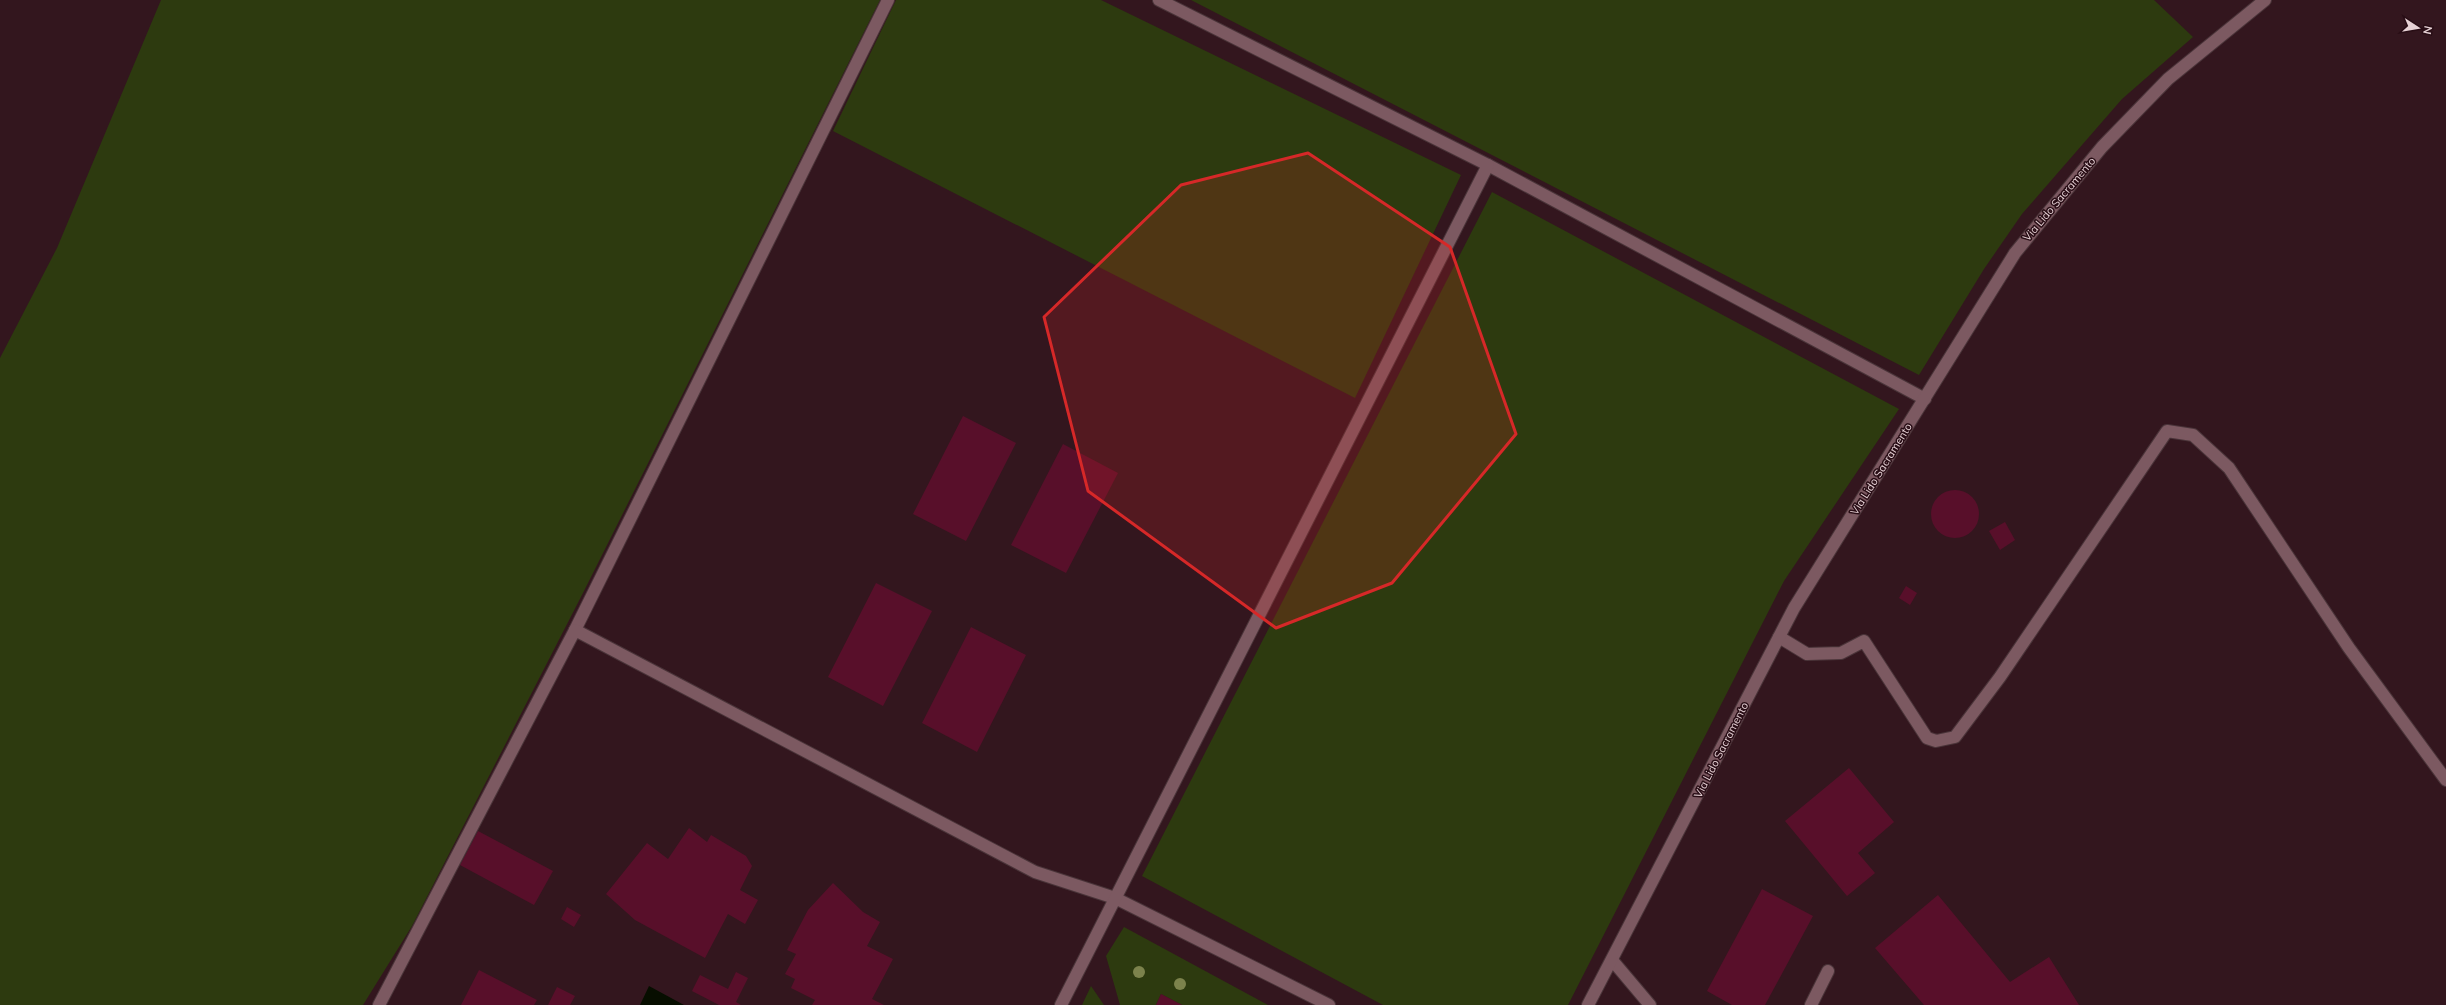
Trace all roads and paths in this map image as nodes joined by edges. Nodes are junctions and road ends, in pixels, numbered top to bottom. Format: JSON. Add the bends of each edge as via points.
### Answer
{"nodes":[{"id":1,"x":888,"y":0,"type":"edge"},
{"id":2,"x":1159,"y":0,"type":"edge"},
{"id":3,"x":2265,"y":0,"type":"edge"},
{"id":4,"x":1488,"y":165,"type":"junction"},
{"id":5,"x":1925,"y":399,"type":"junction"},
{"id":6,"x":575,"y":630,"type":"junction"},
{"id":7,"x":1779,"y":636,"type":"junction"},
{"id":8,"x":2446,"y":780,"type":"edge"},
{"id":9,"x":1115,"y":898,"type":"junction"},
{"id":10,"x":1612,"y":960,"type":"junction"},
{"id":11,"x":1828,"y":971,"type":"dead end"},
{"id":12,"x":379,"y":1005,"type":"edge"},
{"id":13,"x":1061,"y":1005,"type":"edge"},
{"id":14,"x":1329,"y":1005,"type":"edge"},
{"id":15,"x":1588,"y":1005,"type":"edge"},
{"id":16,"x":1650,"y":1005,"type":"edge"},
{"id":17,"x":1811,"y":1005,"type":"edge"}],
"edges":[{"from":1,"to":6,"type":"street"},
{"from":2,"to":4,"type":"street"},
{"from":3,"to":5,"type":"street","name":"Via Lido Sacramento","via":[[2168,79],[2102,147],[2014,253]]},
{"from":4,"to":5,"type":"street"},
{"from":4,"to":9,"type":"street"},
{"from":5,"to":7,"type":"street","name":"Via Lido Sacramento"},
{"from":6,"to":9,"type":"street","via":[[1035,872]]},
{"from":6,"to":12,"type":"street"},
{"from":7,"to":8,"type":"street","via":[[1807,654],[1841,652],[1864,641],[1927,738],[1936,741],[1955,737],[2004,671],[2167,431],[2193,435],[2229,468],[2349,648]]},
{"from":7,"to":10,"type":"street","name":"Via Lido Sacramento"},
{"from":9,"to":13,"type":"street"},
{"from":9,"to":14,"type":"street"},
{"from":10,"to":15,"type":"street","name":"Via Lido Sacramento"},
{"from":10,"to":16,"type":"street"},
{"from":11,"to":17,"type":"street"}]}
